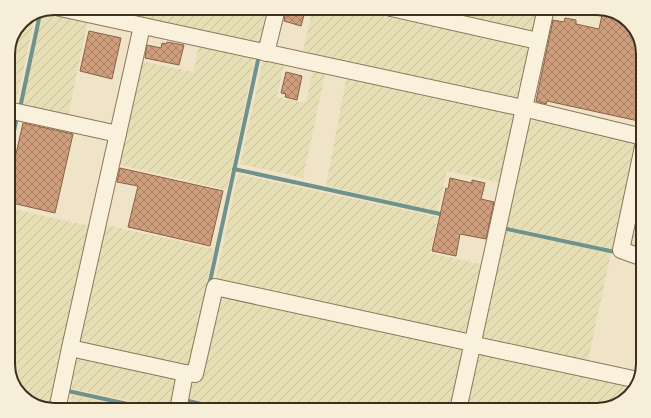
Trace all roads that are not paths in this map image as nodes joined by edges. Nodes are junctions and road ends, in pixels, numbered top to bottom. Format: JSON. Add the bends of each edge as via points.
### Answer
{"nodes":[{"id":1,"x":92,"y":15,"type":"edge"},
{"id":2,"x":275,"y":15,"type":"edge"},
{"id":3,"x":422,"y":15,"type":"edge"},
{"id":4,"x":544,"y":15,"type":"edge"},
{"id":5,"x":142,"y":26,"type":"junction"},
{"id":6,"x":538,"y":41,"type":"junction"},
{"id":7,"x":266,"y":53,"type":"junction"},
{"id":8,"x":523,"y":108,"type":"junction"},
{"id":9,"x":15,"y":112,"type":"edge"},
{"id":10,"x":118,"y":134,"type":"junction"},
{"id":11,"x":636,"y":135,"type":"edge"},
{"id":12,"x":636,"y":180,"type":"edge"},
{"id":13,"x":636,"y":255,"type":"edge"},
{"id":14,"x":472,"y":343,"type":"junction"},
{"id":15,"x":70,"y":348,"type":"junction"},
{"id":16,"x":185,"y":373,"type":"junction"},
{"id":17,"x":633,"y":379,"type":"edge"},
{"id":18,"x":59,"y":403,"type":"edge"},
{"id":19,"x":179,"y":403,"type":"edge"},
{"id":20,"x":459,"y":403,"type":"edge"}],
"edges":[{"from":1,"to":5,"type":"street"},
{"from":2,"to":7,"type":"street"},
{"from":3,"to":6,"type":"street"},
{"from":4,"to":6,"type":"street"},
{"from":5,"to":7,"type":"street"},
{"from":5,"to":10,"type":"street"},
{"from":6,"to":8,"type":"street"},
{"from":7,"to":8,"type":"street"},
{"from":8,"to":11,"type":"street"},
{"from":8,"to":14,"type":"street"},
{"from":9,"to":10,"type":"street"},
{"from":10,"to":15,"type":"street"},
{"from":12,"to":13,"type":"street","via":[[621,250]]},
{"from":14,"to":16,"type":"street","via":[[215,287],[195,374]]},
{"from":14,"to":17,"type":"street"},
{"from":14,"to":20,"type":"street"},
{"from":15,"to":16,"type":"street"},
{"from":15,"to":18,"type":"street"},
{"from":16,"to":19,"type":"street"}]}
